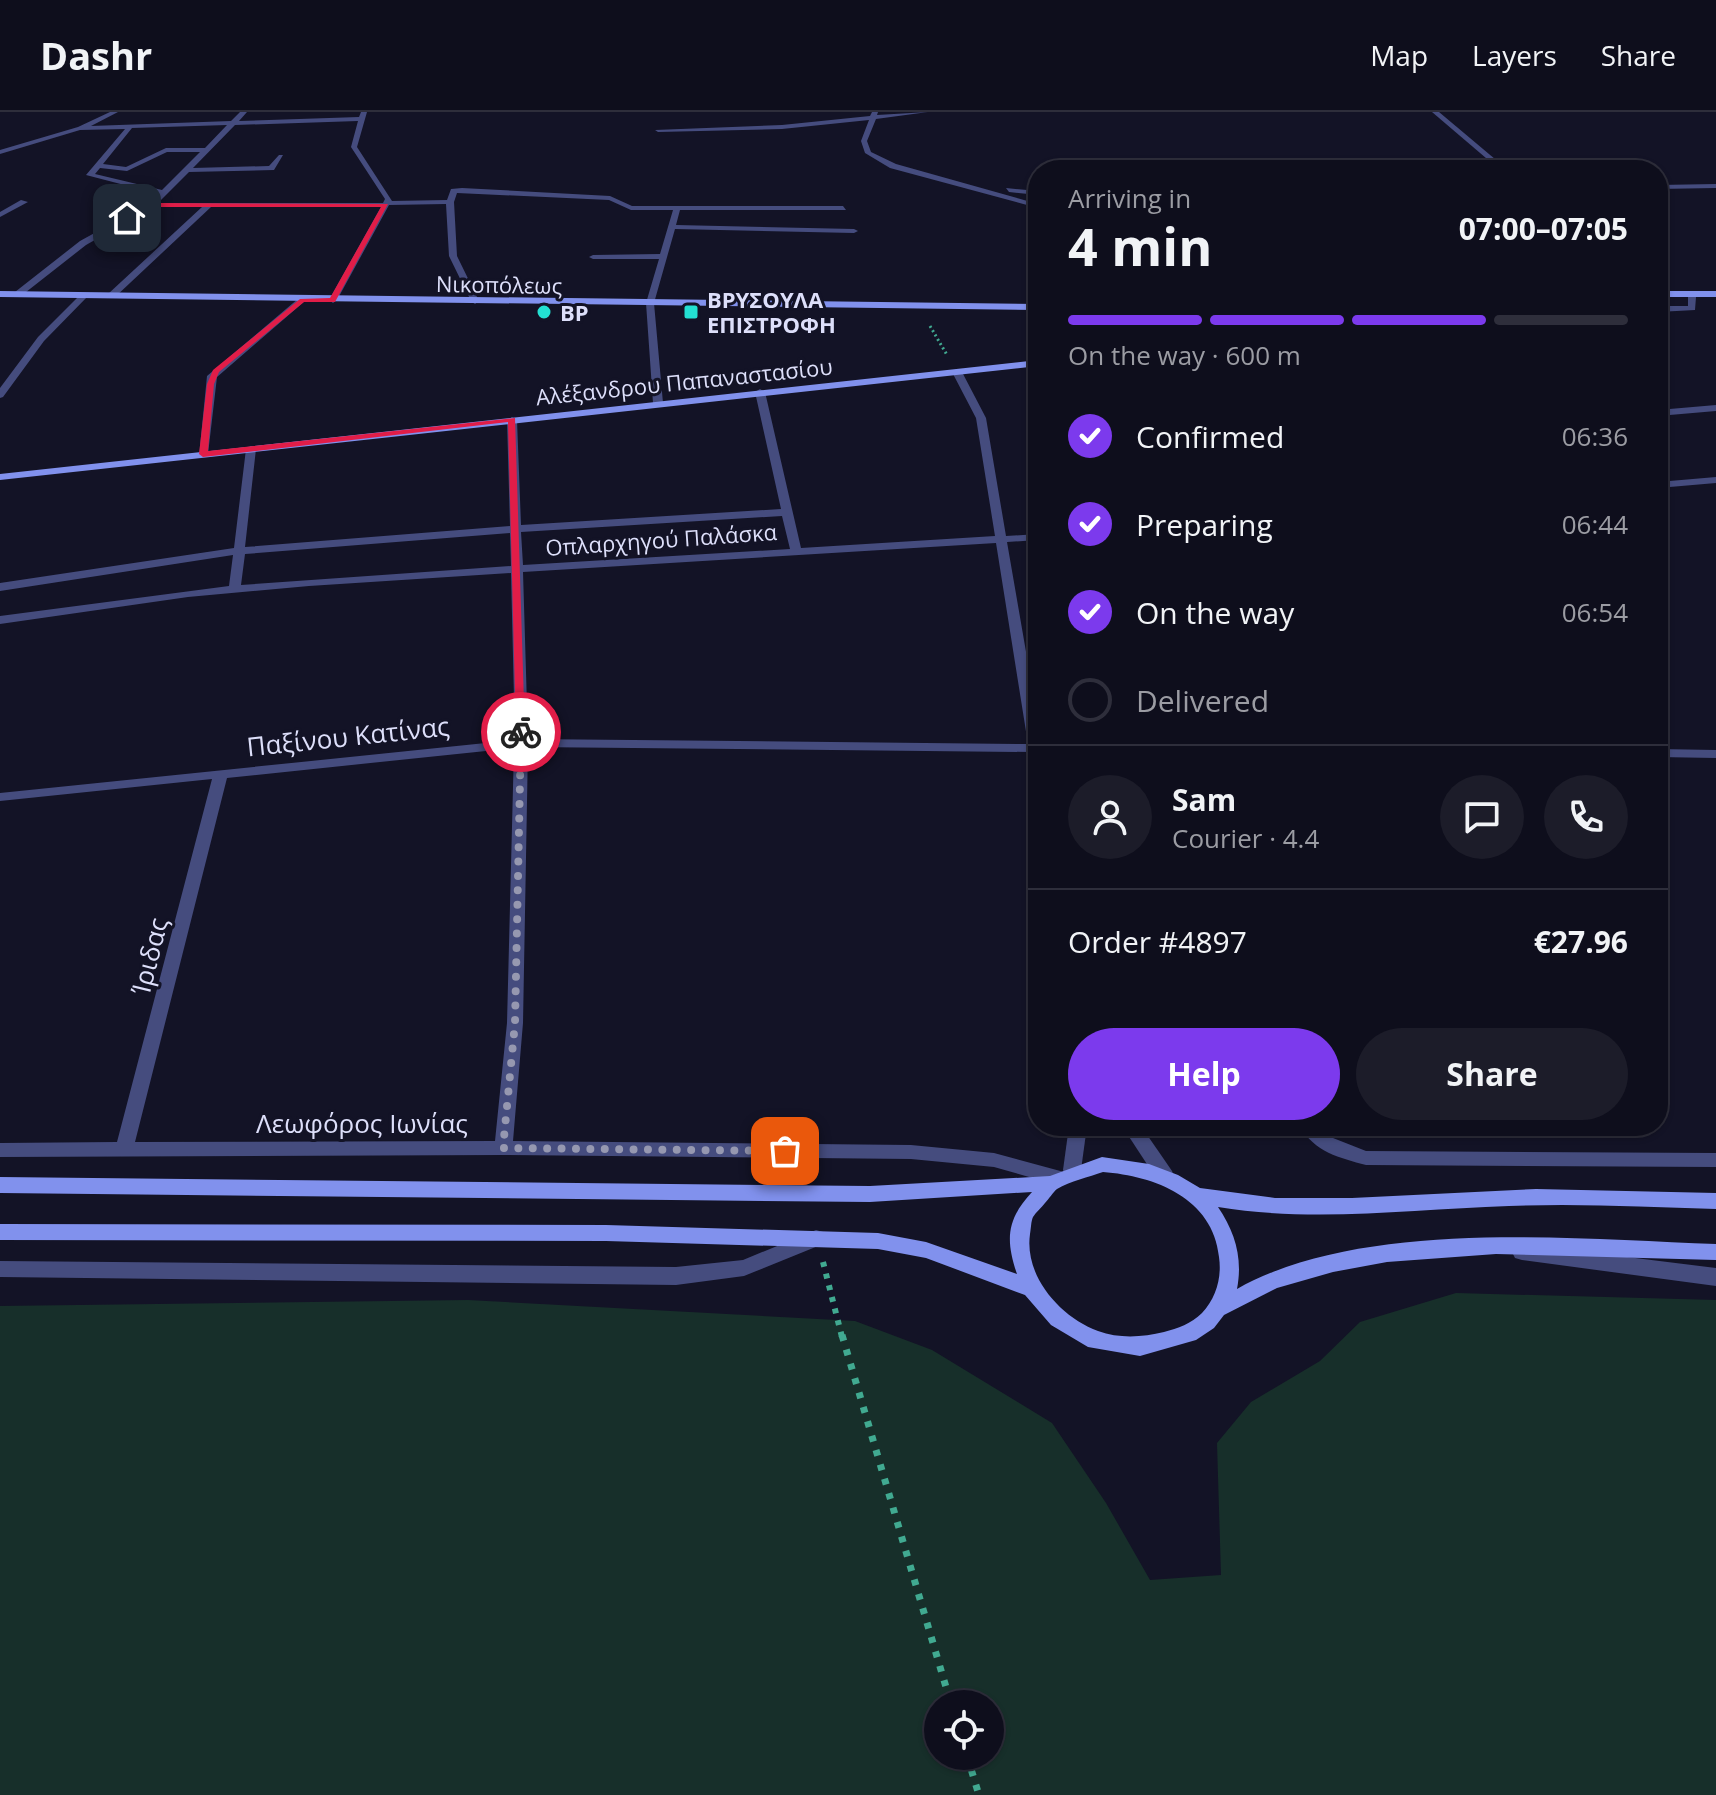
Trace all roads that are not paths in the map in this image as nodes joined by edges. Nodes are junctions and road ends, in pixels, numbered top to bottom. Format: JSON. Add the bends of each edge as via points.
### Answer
{"nodes":[{"id":1,"x":115,"y":112,"type":"edge"},
{"id":2,"x":244,"y":112,"type":"edge"},
{"id":3,"x":925,"y":112,"type":"edge"},
{"id":4,"x":1435,"y":112,"type":"edge"},
{"id":5,"x":876,"y":114,"type":"edge"},
{"id":6,"x":362,"y":116,"type":"edge"},
{"id":7,"x":232,"y":125,"type":"junction"},
{"id":8,"x":130,"y":127,"type":"junction"},
{"id":9,"x":80,"y":128,"type":"junction"},
{"id":10,"x":658,"y":130,"type":"dead end"},
{"id":11,"x":208,"y":150,"type":"junction"},
{"id":12,"x":3,"y":152,"type":"edge"},
{"id":13,"x":281,"y":156,"type":"dead end"},
{"id":14,"x":1492,"y":160,"type":"edge"},
{"id":15,"x":96,"y":165,"type":"junction"},
{"id":16,"x":255,"y":168,"type":"junction"},
{"id":17,"x":188,"y":170,"type":"junction"},
{"id":18,"x":249,"y":176,"type":"dead end"},
{"id":19,"x":968,"y":186,"type":"junction"},
{"id":20,"x":1716,"y":186,"type":"edge"},
{"id":21,"x":1668,"y":187,"type":"edge"},
{"id":22,"x":1028,"y":192,"type":"edge"},
{"id":23,"x":165,"y":193,"type":"junction"},
{"id":24,"x":24,"y":202,"type":"dead end"},
{"id":25,"x":450,"y":202,"type":"junction"},
{"id":26,"x":1028,"y":203,"type":"edge"},
{"id":27,"x":386,"y":204,"type":"junction"},
{"id":28,"x":152,"y":205,"type":"junction"},
{"id":29,"x":209,"y":205,"type":"junction"},
{"id":30,"x":677,"y":208,"type":"junction"},
{"id":31,"x":843,"y":208,"type":"dead end"},
{"id":32,"x":0,"y":215,"type":"edge"},
{"id":33,"x":671,"y":227,"type":"junction"},
{"id":34,"x":854,"y":231,"type":"dead end"},
{"id":35,"x":664,"y":256,"type":"junction"},
{"id":36,"x":593,"y":257,"type":"dead end"},
{"id":37,"x":0,"y":294,"type":"edge"},
{"id":38,"x":18,"y":294,"type":"junction"},
{"id":39,"x":84,"y":296,"type":"junction"},
{"id":40,"x":111,"y":296,"type":"junction"},
{"id":41,"x":1714,"y":296,"type":"edge"},
{"id":42,"x":1668,"y":297,"type":"edge"},
{"id":43,"x":1668,"y":297,"type":"edge"},
{"id":44,"x":1692,"y":297,"type":"junction"},
{"id":45,"x":302,"y":300,"type":"junction"},
{"id":46,"x":333,"y":300,"type":"junction"},
{"id":47,"x":475,"y":301,"type":"junction"},
{"id":48,"x":650,"y":303,"type":"junction"},
{"id":49,"x":1028,"y":304,"type":"edge"},
{"id":50,"x":1668,"y":309,"type":"edge"},
{"id":51,"x":1028,"y":364,"type":"edge"},
{"id":52,"x":957,"y":372,"type":"junction"},
{"id":53,"x":760,"y":392,"type":"junction"},
{"id":54,"x":0,"y":395,"type":"edge"},
{"id":55,"x":658,"y":403,"type":"junction"},
{"id":56,"x":1716,"y":408,"type":"edge"},
{"id":57,"x":1668,"y":412,"type":"edge"},
{"id":58,"x":512,"y":420,"type":"junction"},
{"id":59,"x":251,"y":449,"type":"junction"},
{"id":60,"x":203,"y":454,"type":"junction"},
{"id":61,"x":0,"y":477,"type":"edge"},
{"id":62,"x":1716,"y":480,"type":"edge"},
{"id":63,"x":1668,"y":484,"type":"edge"},
{"id":64,"x":788,"y":512,"type":"junction"},
{"id":65,"x":515,"y":529,"type":"junction"},
{"id":66,"x":1028,"y":538,"type":"edge"},
{"id":67,"x":1004,"y":539,"type":"junction"},
{"id":68,"x":240,"y":551,"type":"junction"},
{"id":69,"x":796,"y":551,"type":"junction"},
{"id":70,"x":519,"y":568,"type":"junction"},
{"id":71,"x":0,"y":587,"type":"edge"},
{"id":72,"x":235,"y":588,"type":"junction"},
{"id":73,"x":0,"y":620,"type":"edge"},
{"id":74,"x":1028,"y":694,"type":"edge"},
{"id":75,"x":521,"y":743,"type":"junction"},
{"id":76,"x":1028,"y":752,"type":"edge"},
{"id":77,"x":1668,"y":753,"type":"edge"},
{"id":78,"x":1716,"y":754,"type":"edge"},
{"id":79,"x":221,"y":773,"type":"junction"},
{"id":80,"x":0,"y":797,"type":"edge"},
{"id":81,"x":1074,"y":1136,"type":"edge"},
{"id":82,"x":1138,"y":1136,"type":"edge"},
{"id":83,"x":1317,"y":1136,"type":"edge"},
{"id":84,"x":503,"y":1148,"type":"junction"},
{"id":85,"x":0,"y":1150,"type":"edge"},
{"id":86,"x":124,"y":1151,"type":"junction"},
{"id":87,"x":1716,"y":1160,"type":"edge"},
{"id":88,"x":1165,"y":1176,"type":"junction"},
{"id":89,"x":1059,"y":1177,"type":"junction"},
{"id":90,"x":0,"y":1185,"type":"edge"},
{"id":91,"x":1196,"y":1195,"type":"junction"},
{"id":92,"x":1716,"y":1201,"type":"edge"},
{"id":93,"x":0,"y":1232,"type":"edge"},
{"id":94,"x":817,"y":1238,"type":"junction"},
{"id":95,"x":1485,"y":1247,"type":"junction"},
{"id":96,"x":1716,"y":1252,"type":"edge"},
{"id":97,"x":0,"y":1269,"type":"edge"},
{"id":98,"x":1716,"y":1277,"type":"edge"},
{"id":99,"x":1028,"y":1287,"type":"junction"},
{"id":100,"x":1220,"y":1308,"type":"junction"}],
"edges":[{"from":1,"to":9,"type":"street"},
{"from":2,"to":7,"type":"street"},
{"from":3,"to":5,"type":"street"},
{"from":4,"to":14,"type":"street"},
{"from":5,"to":10,"type":"street","via":[[782,127]]},
{"from":5,"to":19,"type":"street","via":[[864,141],[868,153],[905,170]]},
{"from":6,"to":7,"type":"street"},
{"from":6,"to":27,"type":"street","via":[[354,147],[387,194]]},
{"from":7,"to":8,"type":"street"},
{"from":7,"to":11,"type":"street"},
{"from":8,"to":9,"type":"street"},
{"from":8,"to":15,"type":"street"},
{"from":9,"to":12,"type":"street"},
{"from":11,"to":15,"type":"street","via":[[166,150],[127,169]]},
{"from":11,"to":17,"type":"street"},
{"from":13,"to":16,"type":"street","via":[[271,168]]},
{"from":15,"to":23,"type":"street","via":[[92,178]]},
{"from":16,"to":17,"type":"street"},
{"from":16,"to":18,"type":"street"},
{"from":17,"to":23,"type":"street"},
{"from":19,"to":22,"type":"street"},
{"from":19,"to":26,"type":"street"},
{"from":20,"to":21,"type":"street"},
{"from":23,"to":28,"type":"street"},
{"from":24,"to":32,"type":"street"},
{"from":25,"to":27,"type":"street"},
{"from":25,"to":30,"type":"street","via":[[454,191],[462,190],[610,198],[624,207]]},
{"from":25,"to":47,"type":"street","via":[[453,256]]},
{"from":27,"to":29,"type":"street"},
{"from":27,"to":46,"type":"street"},
{"from":28,"to":29,"type":"street"},
{"from":28,"to":38,"type":"street","via":[[83,243]]},
{"from":29,"to":40,"type":"street"},
{"from":30,"to":31,"type":"street"},
{"from":30,"to":33,"type":"street"},
{"from":33,"to":34,"type":"street"},
{"from":33,"to":35,"type":"street"},
{"from":35,"to":36,"type":"street"},
{"from":35,"to":48,"type":"street"},
{"from":37,"to":38,"type":"main road","name":"Νικοπόλεως"},
{"from":38,"to":39,"type":"main road","name":"Νικοπόλεως"},
{"from":39,"to":40,"type":"main road","name":"Νικοπόλεως"},
{"from":39,"to":54,"type":"street","via":[[41,339]]},
{"from":40,"to":45,"type":"main road","name":"Νικοπόλεως"},
{"from":41,"to":42,"type":"main road"},
{"from":41,"to":44,"type":"main road"},
{"from":43,"to":44,"type":"main road"},
{"from":44,"to":50,"type":"street","via":[[1692,308]]},
{"from":45,"to":46,"type":"main road","name":"Νικοπόλεως"},
{"from":45,"to":60,"type":"street","via":[[216,371]]},
{"from":46,"to":47,"type":"main road","name":"Νικοπόλεως"},
{"from":47,"to":48,"type":"main road","name":"Νικοπόλεως"},
{"from":48,"to":49,"type":"main road","name":"Νικοπόλεως"},
{"from":48,"to":55,"type":"street"},
{"from":51,"to":52,"type":"main road","name":"Αλέξανδρου Παπαναστασίου"},
{"from":52,"to":53,"type":"main road","name":"Αλέξανδρου Παπαναστασίου"},
{"from":52,"to":67,"type":"street","via":[[981,418]]},
{"from":53,"to":55,"type":"main road","name":"Αλέξανδρου Παπαναστασίου"},
{"from":53,"to":64,"type":"street"},
{"from":55,"to":58,"type":"main road","name":"Αλέξανδρου Παπαναστασίου"},
{"from":56,"to":57,"type":"street"},
{"from":58,"to":59,"type":"main road","name":"Αλέξανδρου Παπαναστασίου"},
{"from":58,"to":65,"type":"street"},
{"from":59,"to":60,"type":"main road","name":"Αλέξανδρου Παπαναστασίου"},
{"from":59,"to":68,"type":"street"},
{"from":60,"to":61,"type":"main road","name":"Αλέξανδρου Παπαναστασίου"},
{"from":62,"to":63,"type":"street"},
{"from":64,"to":65,"type":"street","name":"Οπλαρχηγού Παλάσκα"},
{"from":64,"to":69,"type":"street"},
{"from":65,"to":68,"type":"street","name":"Οπλαρχηγού Παλάσκα"},
{"from":65,"to":70,"type":"street"},
{"from":66,"to":67,"type":"street","name":"Οπλαρχηγού Παλάσκα"},
{"from":67,"to":69,"type":"street","name":"Οπλαρχηγού Παλάσκα"},
{"from":67,"to":74,"type":"street"},
{"from":68,"to":71,"type":"street","name":"Οπλαρχηγού Παλάσκα"},
{"from":68,"to":72,"type":"street"},
{"from":69,"to":70,"type":"street","name":"Οπλαρχηγού Παλάσκα"},
{"from":70,"to":72,"type":"street","name":"Οπλαρχηγού Παλάσκα"},
{"from":70,"to":75,"type":"street"},
{"from":72,"to":73,"type":"street","name":"Οπλαρχηγού Παλάσκα"},
{"from":75,"to":76,"type":"street","name":"Παξίνου Κατίνας"},
{"from":75,"to":79,"type":"street","name":"Παξίνου Κατίνας"},
{"from":75,"to":84,"type":"street","via":[[515,1023]]},
{"from":77,"to":78,"type":"street"},
{"from":79,"to":80,"type":"street","name":"Παξίνου Κατίνας"},
{"from":79,"to":86,"type":"street","name":"Ίριδας"},
{"from":81,"to":89,"type":"street"},
{"from":82,"to":88,"type":"street"},
{"from":83,"to":87,"type":"street","via":[[1336,1149],[1366,1158]]},
{"from":84,"to":86,"type":"street","name":"Λεωφόρος Ιωνίας"},
{"from":84,"to":89,"type":"street","name":"Λεωφόρος Ιωνίας","via":[[954,1154]]},
{"from":85,"to":86,"type":"street","name":"Λεωφόρος Ιωνίας"},
{"from":88,"to":89,"type":"main road","via":[[1134,1166],[1102,1164]]},
{"from":88,"to":91,"type":"main road"},
{"from":89,"to":90,"type":"main road","via":[[870,1194]]},
{"from":89,"to":99,"type":"main road","via":[[1028,1204],[1017,1230],[1017,1258]]},
{"from":91,"to":92,"type":"main road","via":[[1289,1209],[1513,1197]]},
{"from":91,"to":100,"type":"main road","via":[[1217,1220],[1230,1250],[1231,1280]]},
{"from":93,"to":94,"type":"main road"},
{"from":94,"to":97,"type":"street","via":[[744,1268],[676,1276]]},
{"from":94,"to":99,"type":"main road","via":[[926,1250]]},
{"from":95,"to":96,"type":"main road"},
{"from":95,"to":98,"type":"street"},
{"from":95,"to":100,"type":"main road","via":[[1394,1251],[1333,1262],[1276,1279]]},
{"from":99,"to":100,"type":"main road","via":[[1066,1326],[1100,1342],[1137,1348],[1172,1343],[1202,1327]]}]}
